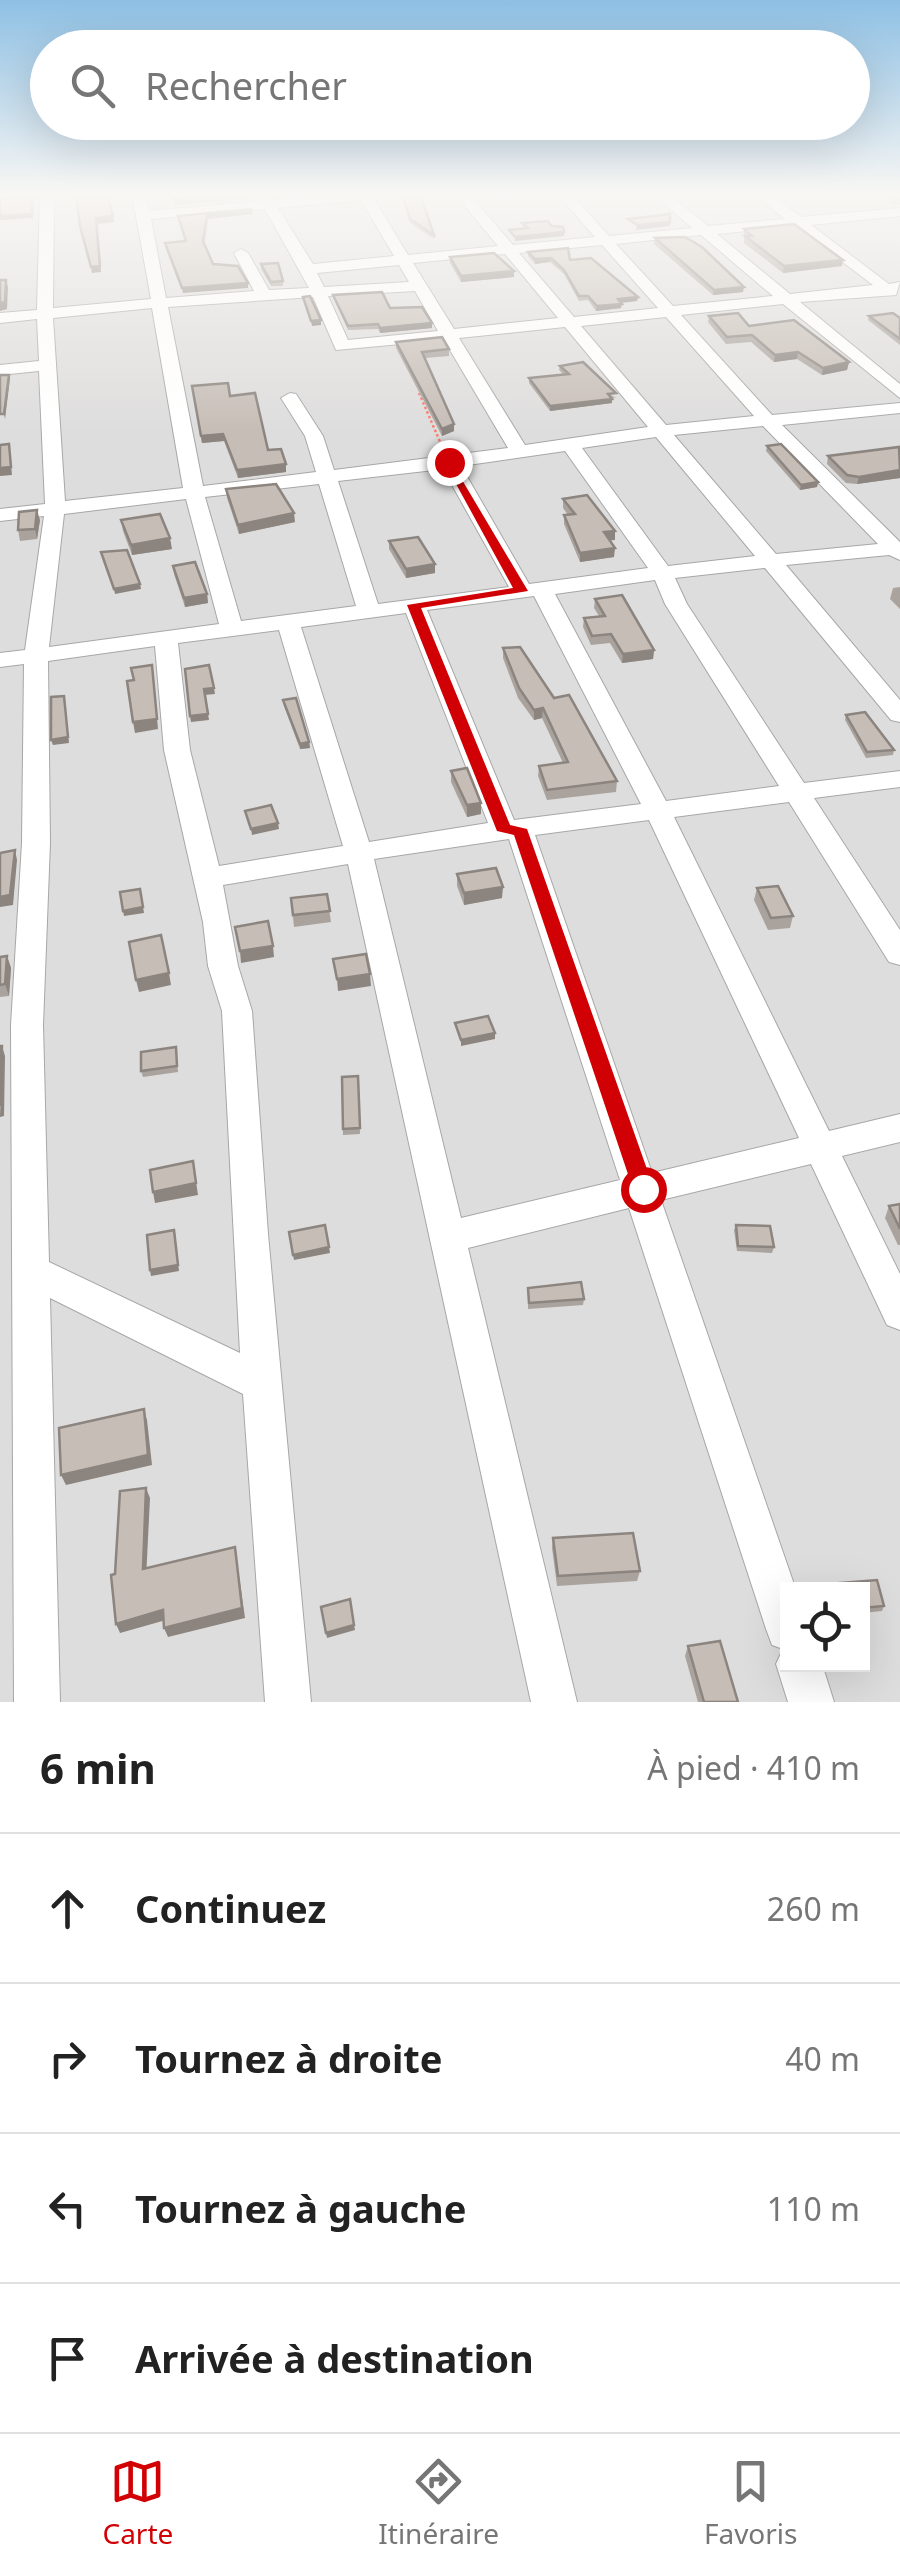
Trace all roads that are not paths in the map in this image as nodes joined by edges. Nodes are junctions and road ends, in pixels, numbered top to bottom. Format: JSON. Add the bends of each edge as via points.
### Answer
{"nodes":[{"id":1,"x":46,"y":273,"type":"edge"},
{"id":2,"x":154,"y":273,"type":"edge"},
{"id":3,"x":253,"y":273,"type":"edge"},
{"id":4,"x":310,"y":273,"type":"edge"},
{"id":5,"x":410,"y":273,"type":"edge"},
{"id":6,"x":528,"y":273,"type":"edge"},
{"id":7,"x":636,"y":273,"type":"edge"},
{"id":8,"x":756,"y":273,"type":"edge"},
{"id":9,"x":418,"y":286,"type":"junction"},
{"id":10,"x":893,"y":287,"type":"edge"},
{"id":11,"x":318,"y":292,"type":"junction"},
{"id":12,"x":264,"y":294,"type":"junction"},
{"id":13,"x":786,"y":298,"type":"junction"},
{"id":14,"x":900,"y":299,"type":"edge"},
{"id":15,"x":159,"y":303,"type":"junction"},
{"id":16,"x":670,"y":311,"type":"junction"},
{"id":17,"x":45,"y":312,"type":"junction"},
{"id":18,"x":0,"y":318,"type":"edge"},
{"id":19,"x":568,"y":320,"type":"junction"},
{"id":20,"x":450,"y":333,"type":"junction"},
{"id":21,"x":50,"y":365,"type":"junction"},
{"id":22,"x":0,"y":370,"type":"edge"},
{"id":23,"x":900,"y":392,"type":"edge"},
{"id":24,"x":290,"y":398,"type":"dead end"},
{"id":25,"x":900,"y":408,"type":"edge"},
{"id":26,"x":769,"y":422,"type":"junction"},
{"id":27,"x":658,"y":431,"type":"junction"},
{"id":28,"x":570,"y":445,"type":"junction"},
{"id":29,"x":519,"y":452,"type":"junction"},
{"id":30,"x":449,"y":462,"type":"junction"},
{"id":31,"x":324,"y":477,"type":"junction"},
{"id":32,"x":194,"y":492,"type":"junction"},
{"id":33,"x":55,"y":509,"type":"junction"},
{"id":34,"x":0,"y":515,"type":"edge"},
{"id":35,"x":898,"y":550,"type":"edge"},
{"id":36,"x":769,"y":560,"type":"junction"},
{"id":37,"x":662,"y":572,"type":"junction"},
{"id":38,"x":531,"y":590,"type":"junction"},
{"id":39,"x":414,"y":605,"type":"junction"},
{"id":40,"x":369,"y":611,"type":"junction"},
{"id":41,"x":288,"y":622,"type":"junction"},
{"id":42,"x":232,"y":630,"type":"junction"},
{"id":43,"x":166,"y":638,"type":"junction"},
{"id":44,"x":36,"y":656,"type":"junction"},
{"id":45,"x":0,"y":660,"type":"edge"},
{"id":46,"x":900,"y":715,"type":"edge"},
{"id":47,"x":900,"y":779,"type":"edge"},
{"id":48,"x":797,"y":794,"type":"junction"},
{"id":49,"x":658,"y":811,"type":"junction"},
{"id":50,"x":512,"y":830,"type":"junction"},
{"id":51,"x":359,"y":852,"type":"junction"},
{"id":52,"x":205,"y":878,"type":"junction"},
{"id":53,"x":900,"y":954,"type":"edge"},
{"id":54,"x":900,"y":1128,"type":"edge"},
{"id":55,"x":822,"y":1145,"type":"junction"},
{"id":56,"x":643,"y":1189,"type":"junction"},
{"id":57,"x":451,"y":1236,"type":"junction"},
{"id":58,"x":31,"y":1272,"type":"junction"},
{"id":59,"x":900,"y":1314,"type":"edge"},
{"id":60,"x":264,"y":1384,"type":"junction"},
{"id":61,"x":780,"y":1605,"type":"edge"},
{"id":62,"x":802,"y":1672,"type":"edge"},
{"id":63,"x":37,"y":1702,"type":"edge"},
{"id":64,"x":288,"y":1702,"type":"edge"},
{"id":65,"x":554,"y":1702,"type":"edge"},
{"id":66,"x":811,"y":1702,"type":"edge"}],
"edges":[{"from":1,"to":17,"type":"street"},
{"from":2,"to":15,"type":"street"},
{"from":3,"to":12,"type":"street"},
{"from":4,"to":11,"type":"street"},
{"from":5,"to":9,"type":"street"},
{"from":6,"to":19,"type":"street"},
{"from":7,"to":16,"type":"street"},
{"from":8,"to":13,"type":"street"},
{"from":9,"to":11,"type":"street"},
{"from":9,"to":20,"type":"street"},
{"from":10,"to":13,"type":"street"},
{"from":10,"to":14,"type":"street"},
{"from":11,"to":12,"type":"street"},
{"from":11,"to":20,"type":"street","via":[[342,346]]},
{"from":12,"to":15,"type":"street"},
{"from":13,"to":16,"type":"street"},
{"from":13,"to":23,"type":"street"},
{"from":15,"to":17,"type":"street"},
{"from":15,"to":32,"type":"street"},
{"from":16,"to":19,"type":"street"},
{"from":16,"to":26,"type":"street"},
{"from":17,"to":18,"type":"street"},
{"from":17,"to":21,"type":"street"},
{"from":19,"to":20,"type":"street"},
{"from":19,"to":27,"type":"street"},
{"from":20,"to":29,"type":"street"},
{"from":21,"to":22,"type":"street"},
{"from":21,"to":33,"type":"street"},
{"from":24,"to":31,"type":"street","via":[[314,436]]},
{"from":25,"to":26,"type":"street"},
{"from":26,"to":27,"type":"street"},
{"from":26,"to":35,"type":"street"},
{"from":27,"to":28,"type":"street"},
{"from":27,"to":36,"type":"street"},
{"from":28,"to":29,"type":"street"},
{"from":28,"to":37,"type":"street"},
{"from":29,"to":30,"type":"street"},
{"from":30,"to":31,"type":"street"},
{"from":30,"to":38,"type":"street"},
{"from":31,"to":32,"type":"street"},
{"from":31,"to":40,"type":"street"},
{"from":32,"to":33,"type":"street"},
{"from":32,"to":42,"type":"street"},
{"from":33,"to":34,"type":"street"},
{"from":33,"to":44,"type":"street"},
{"from":35,"to":36,"type":"street"},
{"from":36,"to":37,"type":"street"},
{"from":36,"to":46,"type":"street"},
{"from":37,"to":38,"type":"street"},
{"from":37,"to":48,"type":"street"},
{"from":38,"to":39,"type":"street"},
{"from":38,"to":49,"type":"street"},
{"from":39,"to":40,"type":"street"},
{"from":39,"to":50,"type":"street"},
{"from":40,"to":41,"type":"street"},
{"from":41,"to":42,"type":"street"},
{"from":41,"to":51,"type":"street"},
{"from":42,"to":43,"type":"street"},
{"from":43,"to":44,"type":"street"},
{"from":43,"to":52,"type":"street","via":[[177,750]]},
{"from":44,"to":45,"type":"street"},
{"from":44,"to":58,"type":"street","via":[[27,1025]]},
{"from":47,"to":48,"type":"street"},
{"from":48,"to":49,"type":"street"},
{"from":48,"to":53,"type":"street"},
{"from":49,"to":50,"type":"street"},
{"from":49,"to":55,"type":"street"},
{"from":50,"to":51,"type":"street"},
{"from":50,"to":56,"type":"street"},
{"from":51,"to":52,"type":"street"},
{"from":51,"to":57,"type":"street"},
{"from":52,"to":60,"type":"street","via":[[237,1011]]},
{"from":54,"to":55,"type":"street"},
{"from":55,"to":56,"type":"street"},
{"from":55,"to":59,"type":"street"},
{"from":56,"to":57,"type":"street"},
{"from":56,"to":61,"type":"street"},
{"from":57,"to":65,"type":"street"},
{"from":58,"to":60,"type":"street"},
{"from":58,"to":63,"type":"street"},
{"from":60,"to":64,"type":"street"},
{"from":62,"to":66,"type":"street"}]}
